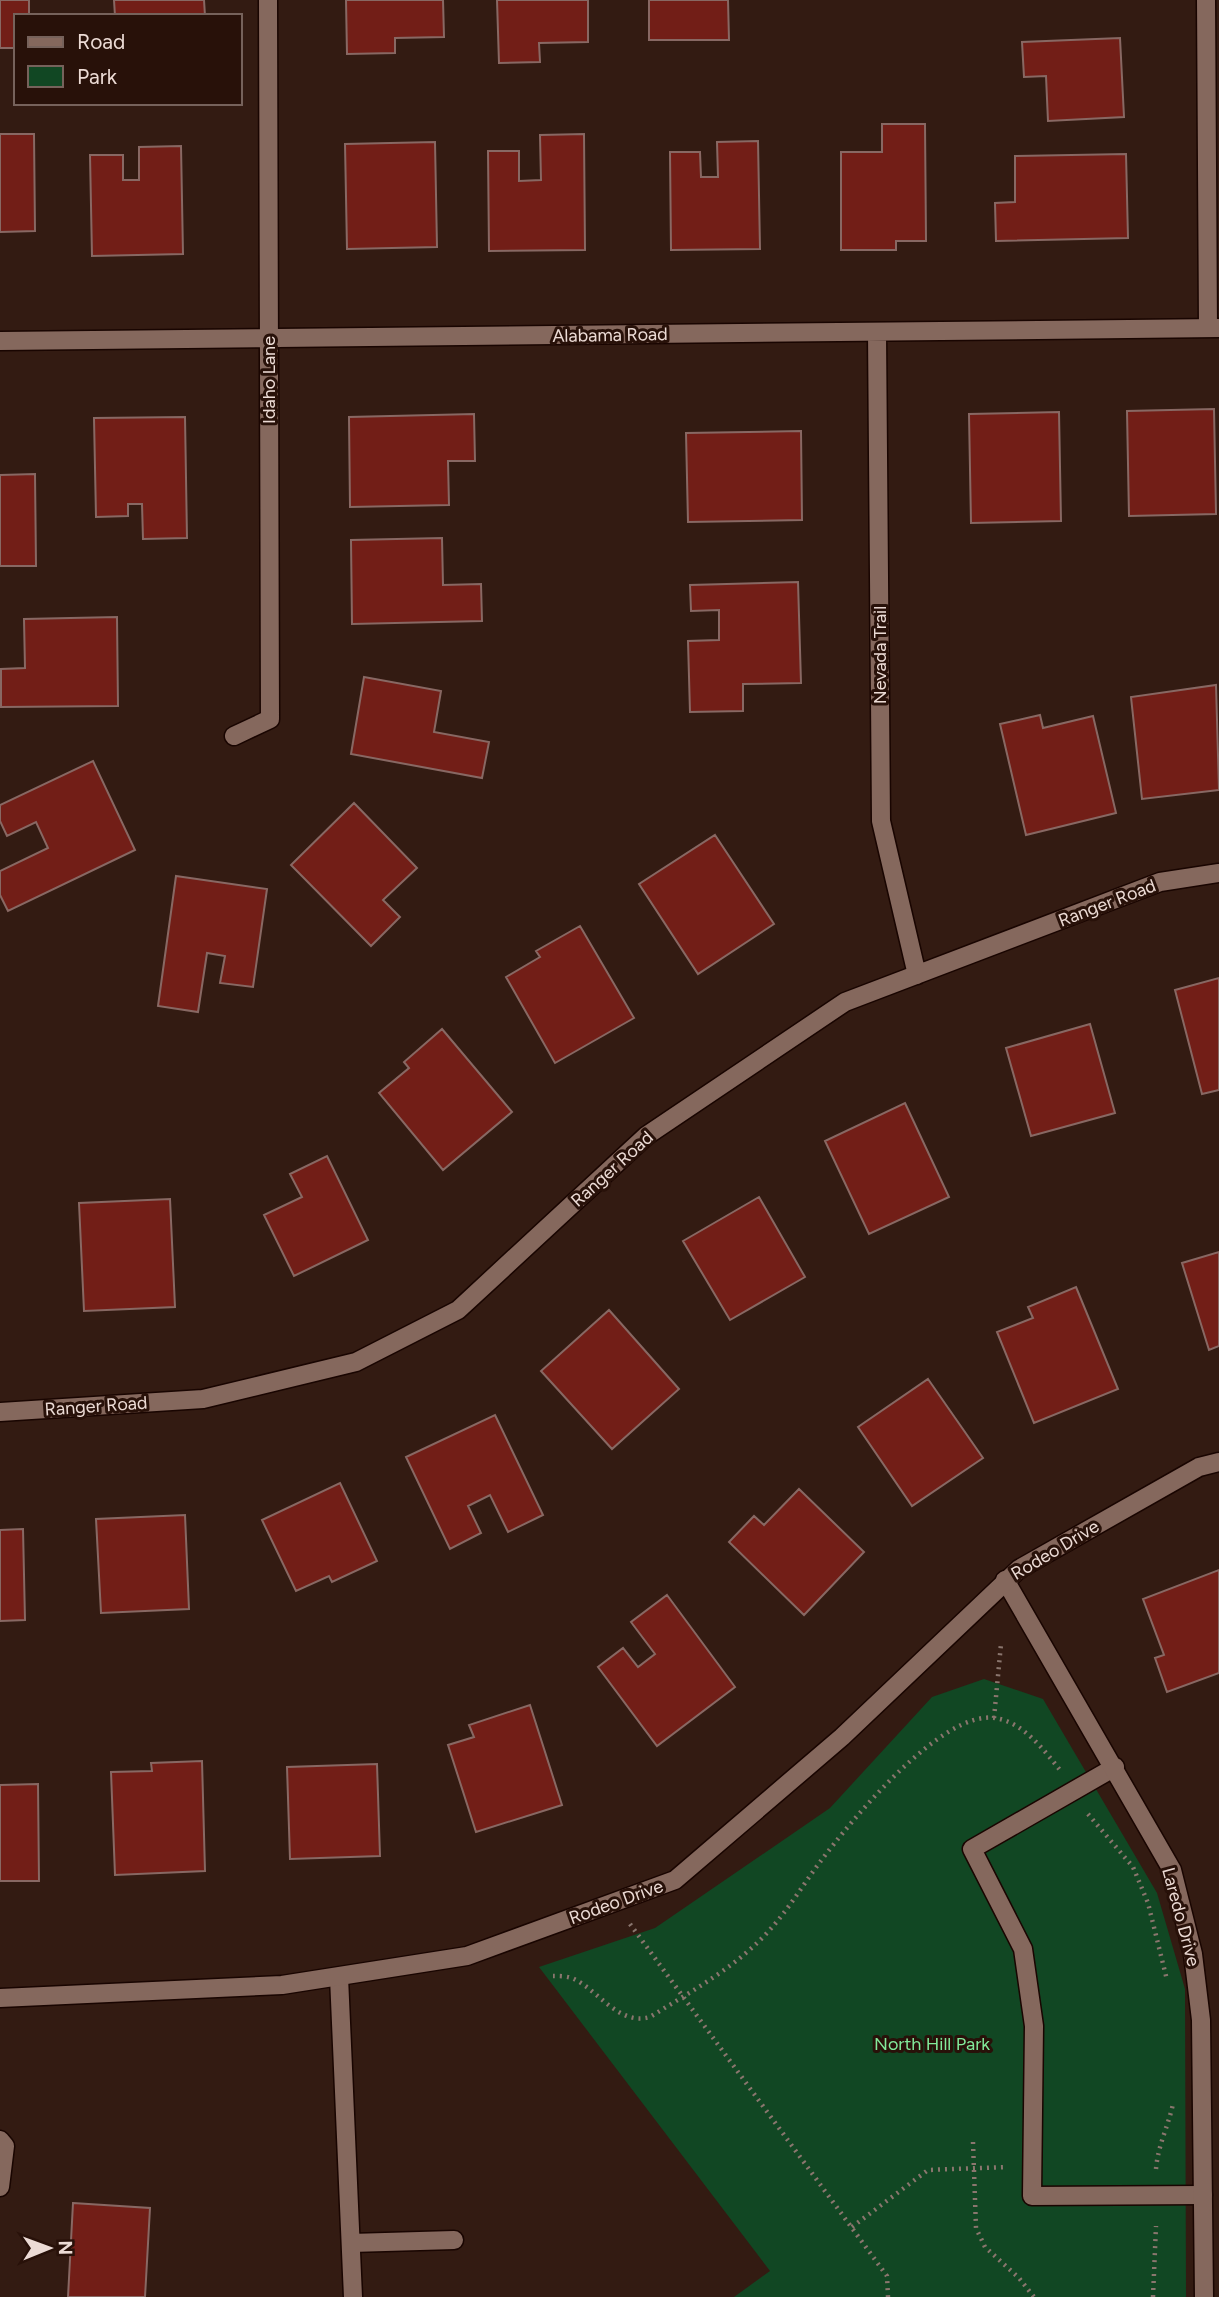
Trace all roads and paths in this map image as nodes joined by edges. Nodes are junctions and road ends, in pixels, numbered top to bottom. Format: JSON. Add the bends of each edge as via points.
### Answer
{"nodes":[{"id":1,"x":268,"y":0,"type":"edge"},
{"id":2,"x":1206,"y":0,"type":"edge"},
{"id":3,"x":1213,"y":328,"type":"edge"},
{"id":4,"x":877,"y":332,"type":"junction"},
{"id":5,"x":268,"y":339,"type":"junction"},
{"id":6,"x":0,"y":341,"type":"edge"},
{"id":7,"x":234,"y":736,"type":"dead end"},
{"id":8,"x":1219,"y":873,"type":"edge"},
{"id":9,"x":916,"y":975,"type":"junction"},
{"id":10,"x":0,"y":1412,"type":"edge"},
{"id":11,"x":1219,"y":1462,"type":"edge"},
{"id":12,"x":1005,"y":1580,"type":"junction"},
{"id":13,"x":1001,"y":1644,"type":"dead end"},
{"id":14,"x":994,"y":1718,"type":"junction"},
{"id":15,"x":1115,"y":1767,"type":"junction"},
{"id":16,"x":1060,"y":1770,"type":"dead end"},
{"id":17,"x":1088,"y":1814,"type":"dead end"},
{"id":18,"x":621,"y":1900,"type":"junction"},
{"id":19,"x":553,"y":1976,"type":"dead end"},
{"id":20,"x":339,"y":1977,"type":"junction"},
{"id":21,"x":1169,"y":1990,"type":"dead end"},
{"id":22,"x":682,"y":1997,"type":"junction"},
{"id":23,"x":0,"y":1998,"type":"edge"},
{"id":24,"x":1172,"y":2091,"type":"dead end"},
{"id":25,"x":0,"y":2140,"type":"edge"},
{"id":26,"x":973,"y":2142,"type":"dead end"},
{"id":27,"x":974,"y":2167,"type":"junction"},
{"id":28,"x":1155,"y":2175,"type":"dead end"},
{"id":29,"x":0,"y":2187,"type":"edge"},
{"id":30,"x":1203,"y":2196,"type":"junction"},
{"id":31,"x":1156,"y":2226,"type":"dead end"},
{"id":32,"x":852,"y":2227,"type":"junction"},
{"id":33,"x":454,"y":2240,"type":"dead end"},
{"id":34,"x":351,"y":2243,"type":"junction"},
{"id":35,"x":353,"y":2297,"type":"edge"},
{"id":36,"x":888,"y":2297,"type":"edge"},
{"id":37,"x":1034,"y":2297,"type":"edge"},
{"id":38,"x":1153,"y":2297,"type":"edge"},
{"id":39,"x":1203,"y":2297,"type":"edge"}],
"edges":[{"from":1,"to":5,"type":"street","name":"Idaho Lane"},
{"from":2,"to":3,"type":"street"},
{"from":3,"to":4,"type":"street","name":"Alabama Road"},
{"from":4,"to":5,"type":"street","name":"Alabama Road"},
{"from":4,"to":9,"type":"street","name":"Nevada Trail","via":[[881,821]]},
{"from":5,"to":6,"type":"street","name":"Alabama Road"},
{"from":5,"to":7,"type":"street","name":"Idaho Lane","via":[[270,719]]},
{"from":8,"to":9,"type":"street","name":"Ranger Road","via":[[1160,882]]},
{"from":9,"to":10,"type":"street","name":"Ranger Road","via":[[845,1002],[646,1136],[458,1310],[356,1362],[203,1399]]},
{"from":11,"to":12,"type":"street","name":"Rodeo Drive","via":[[1199,1467]]},
{"from":12,"to":15,"type":"street","name":"Laredo Drive"},
{"from":12,"to":18,"type":"street","name":"Rodeo Drive","via":[[842,1737],[674,1880]]},
{"from":13,"to":14,"type":"path"},
{"from":14,"to":16,"type":"path","via":[[1019,1727]]},
{"from":14,"to":22,"type":"path","via":[[970,1721],[945,1732],[910,1759],[745,1956]]},
{"from":15,"to":30,"type":"street","name":"Laredo Drive","via":[[1172,1870],[1193,1954],[1201,2020]]},
{"from":15,"to":30,"type":"street","via":[[972,1849],[1023,1949],[1034,2026],[1032,2196]]},
{"from":17,"to":21,"type":"path","via":[[1133,1867],[1148,1903]]},
{"from":18,"to":20,"type":"street","name":"Rodeo Drive","via":[[467,1956]]},
{"from":18,"to":22,"type":"path","via":[[631,1928]]},
{"from":19,"to":22,"type":"path","via":[[573,1978],[618,2011],[639,2020]]},
{"from":20,"to":23,"type":"street","name":"Rodeo Drive","via":[[282,1986]]},
{"from":20,"to":34,"type":"street"},
{"from":22,"to":32,"type":"path"},
{"from":24,"to":28,"type":"path"},
{"from":25,"to":29,"type":"street","via":[[5,2147]]},
{"from":26,"to":27,"type":"path"},
{"from":27,"to":32,"type":"path","via":[[928,2170]]},
{"from":27,"to":37,"type":"path","via":[[975,2228],[985,2247]]},
{"from":30,"to":39,"type":"street","name":"Laredo Drive"},
{"from":31,"to":38,"type":"path"},
{"from":32,"to":36,"type":"path","via":[[887,2276]]},
{"from":33,"to":34,"type":"street"},
{"from":34,"to":35,"type":"street"}]}
